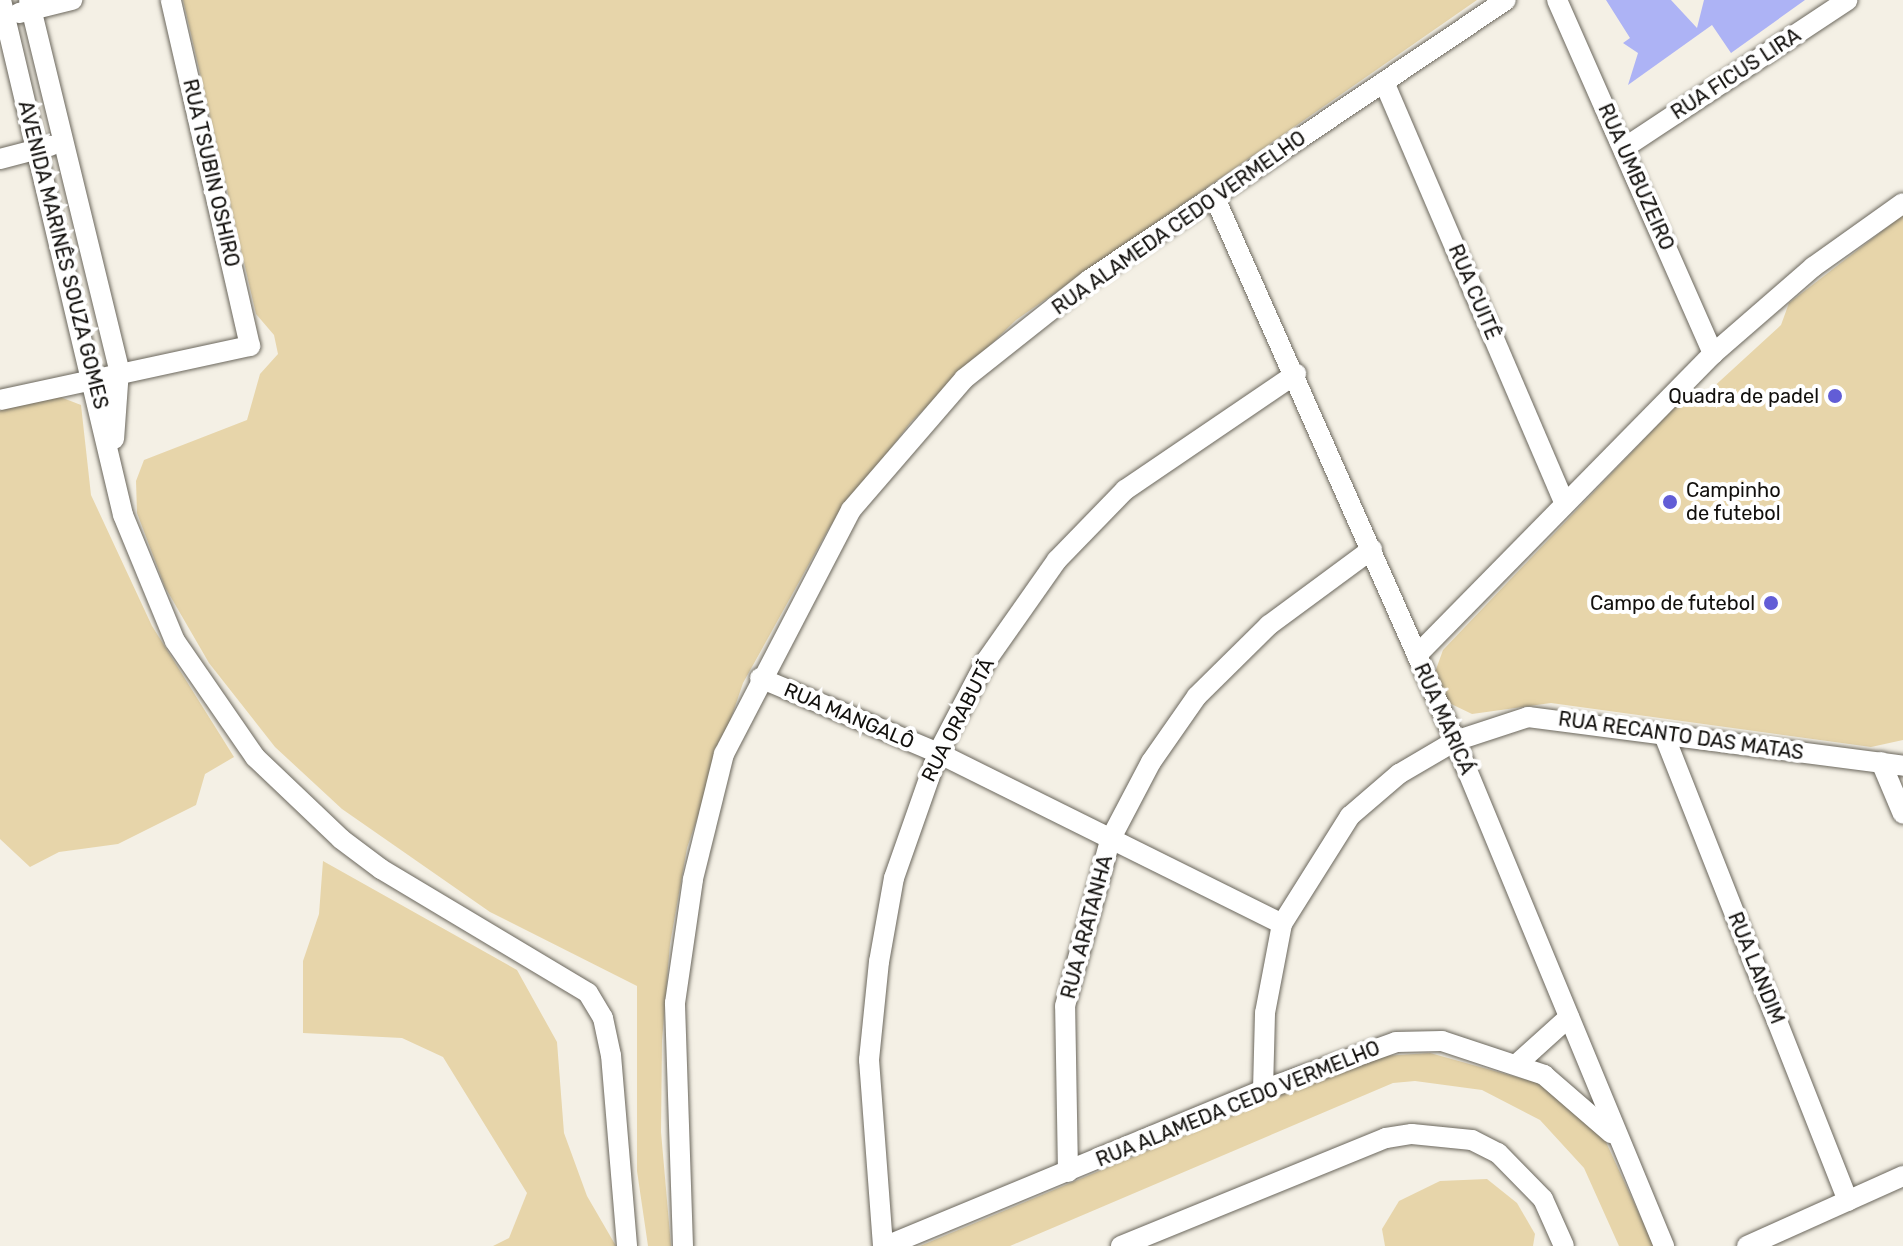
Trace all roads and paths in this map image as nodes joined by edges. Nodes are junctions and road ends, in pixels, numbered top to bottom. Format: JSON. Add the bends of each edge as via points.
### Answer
{"nodes":[{"id":1,"x":72,"y":0,"type":"edge"},
{"id":2,"x":171,"y":0,"type":"edge"},
{"id":3,"x":1506,"y":0,"type":"edge"},
{"id":4,"x":1557,"y":0,"type":"edge"},
{"id":5,"x":1848,"y":0,"type":"edge"},
{"id":6,"x":31,"y":4,"type":"edge"},
{"id":7,"x":2,"y":12,"type":"edge"},
{"id":8,"x":1384,"y":82,"type":"junction"},
{"id":9,"x":66,"y":143,"type":"junction"},
{"id":10,"x":39,"y":148,"type":"junction"},
{"id":11,"x":1624,"y":148,"type":"junction"},
{"id":12,"x":0,"y":159,"type":"edge"},
{"id":13,"x":1214,"y":196,"type":"junction"},
{"id":14,"x":1903,"y":203,"type":"edge"},
{"id":15,"x":1713,"y":354,"type":"junction"},
{"id":16,"x":119,"y":370,"type":"junction"},
{"id":17,"x":1296,"y":374,"type":"junction"},
{"id":18,"x":94,"y":376,"type":"junction"},
{"id":19,"x":0,"y":400,"type":"edge"},
{"id":20,"x":112,"y":463,"type":"junction"},
{"id":21,"x":1564,"y":502,"type":"junction"},
{"id":22,"x":1372,"y":549,"type":"junction"},
{"id":23,"x":1417,"y":655,"type":"junction"},
{"id":24,"x":760,"y":678,"type":"junction"},
{"id":25,"x":1664,"y":735,"type":"junction"},
{"id":26,"x":1455,"y":741,"type":"junction"},
{"id":27,"x":938,"y":753,"type":"junction"},
{"id":28,"x":1881,"y":762,"type":"junction"},
{"id":29,"x":1903,"y":766,"type":"edge"},
{"id":30,"x":1903,"y":814,"type":"edge"},
{"id":31,"x":1110,"y":840,"type":"junction"},
{"id":32,"x":1282,"y":924,"type":"junction"},
{"id":33,"x":1569,"y":1017,"type":"junction"},
{"id":34,"x":1517,"y":1064,"type":"junction"},
{"id":35,"x":1263,"y":1090,"type":"junction"},
{"id":36,"x":1621,"y":1144,"type":"junction"},
{"id":37,"x":1068,"y":1172,"type":"junction"},
{"id":38,"x":1903,"y":1176,"type":"edge"},
{"id":39,"x":1848,"y":1201,"type":"junction"},
{"id":40,"x":627,"y":1246,"type":"edge"},
{"id":41,"x":683,"y":1246,"type":"edge"},
{"id":42,"x":885,"y":1246,"type":"edge"},
{"id":43,"x":1121,"y":1246,"type":"edge"},
{"id":44,"x":1564,"y":1246,"type":"edge"},
{"id":45,"x":1664,"y":1246,"type":"edge"},
{"id":46,"x":1747,"y":1246,"type":"edge"}],
"edges":[{"from":1,"to":6,"type":"street"},
{"from":2,"to":16,"type":"street","name":"RUA TSUBIN OSHIRO","via":[[250,346]]},
{"from":3,"to":8,"type":"street","name":"RUA ALAMEDA CEDO VERMELHO"},
{"from":4,"to":11,"type":"street","name":"RUA UMBUZEIRO"},
{"from":5,"to":11,"type":"street","name":"RUA FICUS LIRA"},
{"from":6,"to":7,"type":"street"},
{"from":6,"to":9,"type":"street","name":"AVENIDA MARINÊS SOUZA GOMES"},
{"from":7,"to":10,"type":"street","name":"AVENIDA MARINÊS SOUZA GOMES"},
{"from":8,"to":13,"type":"street","name":"RUA ALAMEDA CEDO VERMELHO"},
{"from":8,"to":21,"type":"street","name":"RUA CUITÊ"},
{"from":9,"to":10,"type":"street"},
{"from":9,"to":16,"type":"street","name":"AVENIDA MARINÊS SOUZA GOMES"},
{"from":10,"to":12,"type":"street"},
{"from":10,"to":18,"type":"street","name":"AVENIDA MARINÊS SOUZA GOMES"},
{"from":11,"to":15,"type":"street","name":"RUA UMBUZEIRO"},
{"from":13,"to":17,"type":"street","name":"RUA MARICÁ"},
{"from":13,"to":24,"type":"street","name":"RUA ALAMEDA CEDO VERMELHO","via":[[1089,280],[964,379],[851,510]]},
{"from":14,"to":15,"type":"street","via":[[1813,267]]},
{"from":15,"to":21,"type":"street"},
{"from":16,"to":18,"type":"street"},
{"from":16,"to":20,"type":"street","name":"AVENIDA MARINÊS SOUZA GOMES"},
{"from":17,"to":22,"type":"street","name":"RUA MARICÁ"},
{"from":17,"to":27,"type":"street","name":"RUA ORABUTÃ","via":[[1125,490],[1057,560],[986,661]]},
{"from":18,"to":19,"type":"street"},
{"from":18,"to":20,"type":"street","name":"AVENIDA MARINÊS SOUZA GOMES"},
{"from":20,"to":40,"type":"street","name":"AVENIDA MARINÊS SOUZA GOMES","via":[[136,553],[175,641],[274,779],[381,869],[588,993],[603,1018],[611,1055]]},
{"from":21,"to":23,"type":"street"},
{"from":22,"to":23,"type":"street","name":"RUA MARICÁ"},
{"from":22,"to":31,"type":"street","name":"RUA ARATANHA","via":[[1269,625],[1197,696],[1151,762]]},
{"from":23,"to":26,"type":"street","name":"RUA MARICÁ"},
{"from":24,"to":27,"type":"street","name":"RUA MANGALÔ"},
{"from":24,"to":41,"type":"street","name":"RUA ALAMEDA CEDO VERMELHO","via":[[724,754],[693,879],[675,1003]]},
{"from":25,"to":26,"type":"street","name":"RUA RECANTO DAS MATAS","via":[[1528,717]]},
{"from":25,"to":28,"type":"street","name":"RUA RECANTO DAS MATAS"},
{"from":25,"to":39,"type":"street","name":"RUA LANDIM"},
{"from":26,"to":32,"type":"street","name":"RUA RECANTO DAS MATAS","via":[[1399,774],[1350,816]]},
{"from":26,"to":33,"type":"street","name":"RUA MARICÁ"},
{"from":27,"to":31,"type":"street","name":"RUA MANGALÔ"},
{"from":27,"to":42,"type":"street","name":"RUA ORABUTÃ","via":[[894,878],[879,962],[869,1060]]},
{"from":28,"to":29,"type":"street","name":"RUA RECANTO DAS MATAS"},
{"from":28,"to":30,"type":"street"},
{"from":31,"to":32,"type":"street","name":"RUA MANGALÔ"},
{"from":31,"to":37,"type":"street","name":"RUA ARATANHA","via":[[1065,1006]]},
{"from":32,"to":35,"type":"street","name":"RUA RECANTO DAS MATAS","via":[[1265,1013]]},
{"from":33,"to":34,"type":"street"},
{"from":33,"to":36,"type":"street","name":"RUA MARICÁ"},
{"from":34,"to":35,"type":"street","name":"RUA ALAMEDA CEDO VERMELHO","via":[[1442,1041],[1396,1042]]},
{"from":34,"to":36,"type":"street","name":"RUA ALAMEDA CEDO VERMELHO","via":[[1544,1075],[1590,1109]]},
{"from":35,"to":37,"type":"street","name":"RUA ALAMEDA CEDO VERMELHO"},
{"from":36,"to":45,"type":"street","name":"RUA MARICÁ"},
{"from":37,"to":42,"type":"street","name":"RUA ALAMEDA CEDO VERMELHO"},
{"from":38,"to":39,"type":"street"},
{"from":39,"to":46,"type":"street"},
{"from":43,"to":44,"type":"street","via":[[1386,1138],[1425,1134],[1472,1140],[1498,1153],[1543,1199]]}]}
